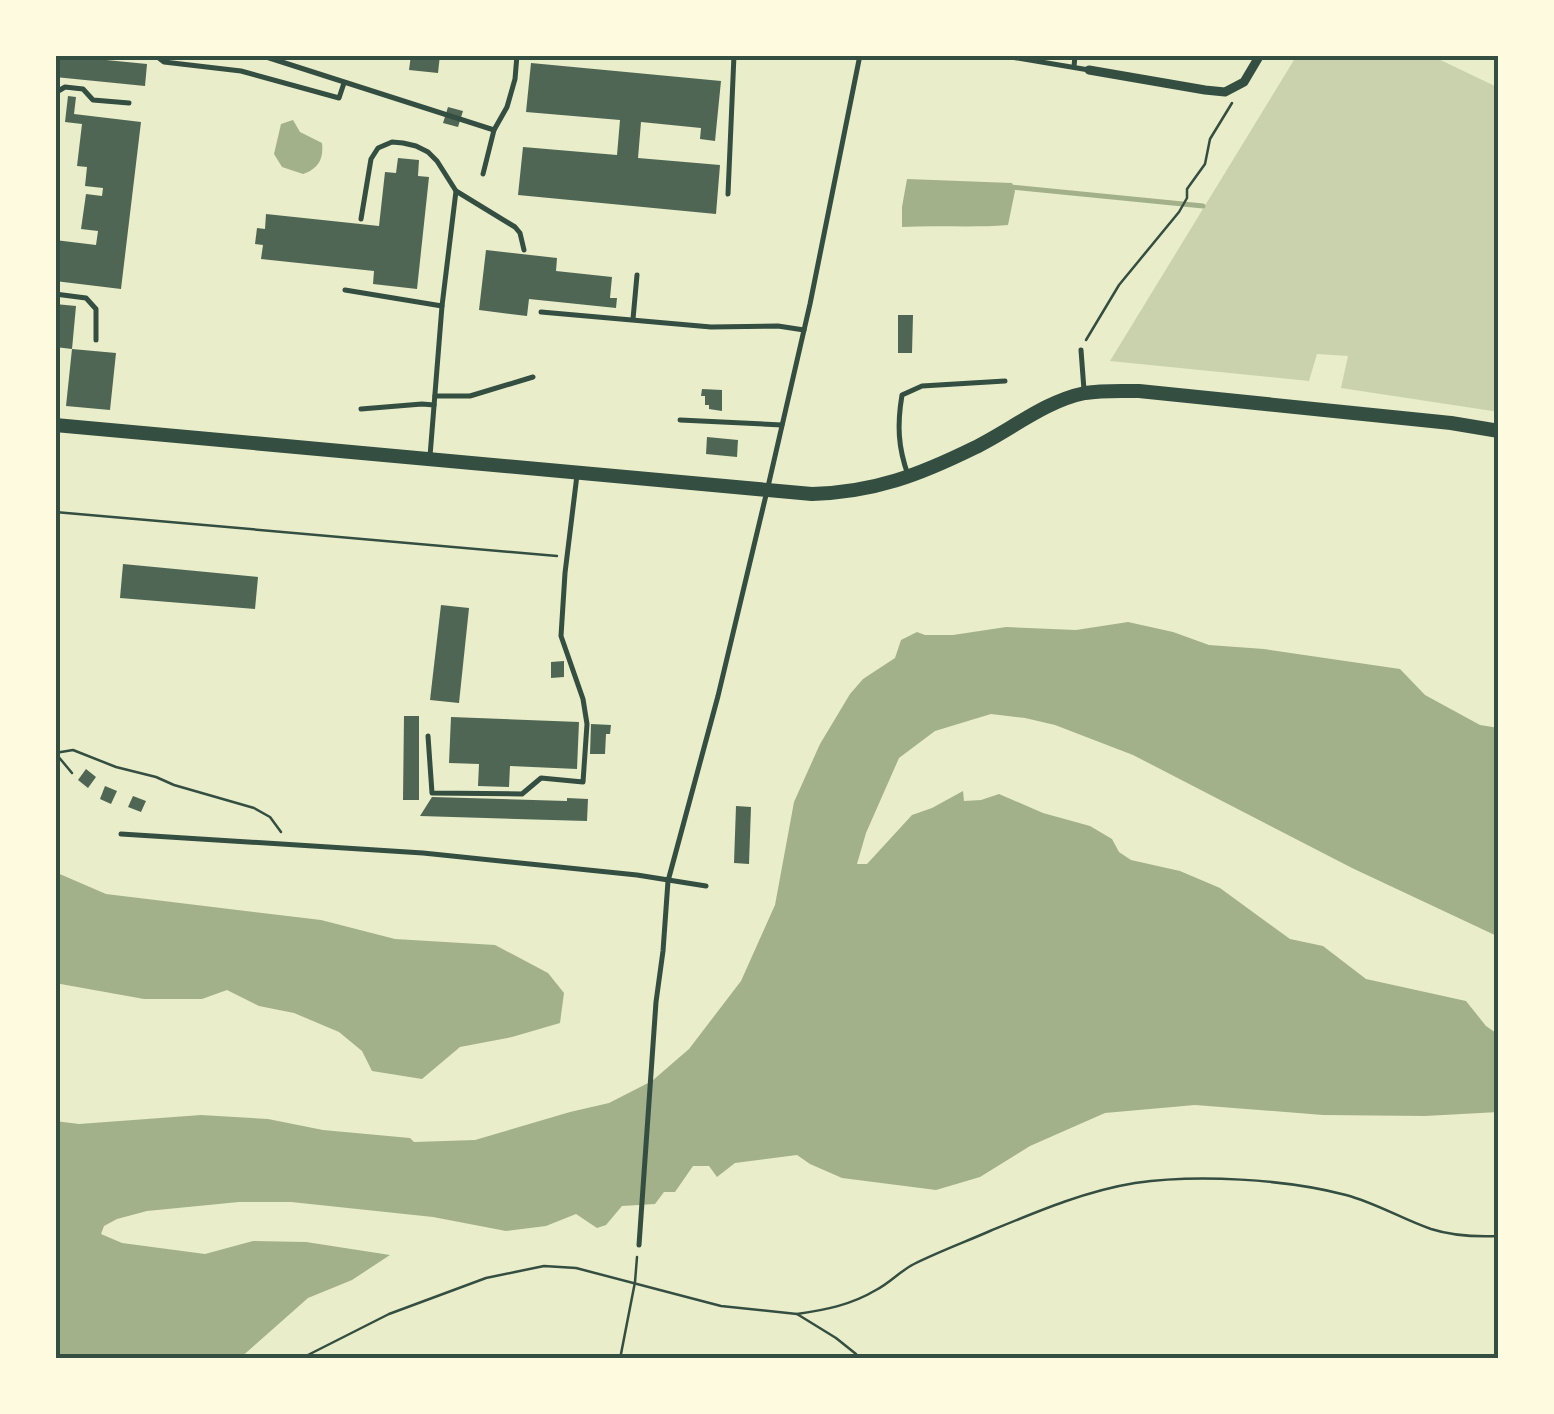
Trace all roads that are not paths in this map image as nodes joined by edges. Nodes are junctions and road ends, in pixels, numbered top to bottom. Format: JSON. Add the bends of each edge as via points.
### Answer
{"nodes":[{"id":1,"x":155,"y":55,"type":"edge"},
{"id":2,"x":260,"y":55,"type":"edge"},
{"id":3,"x":518,"y":55,"type":"edge"},
{"id":4,"x":734,"y":55,"type":"edge"},
{"id":5,"x":860,"y":55,"type":"edge"},
{"id":6,"x":998,"y":55,"type":"edge"},
{"id":7,"x":1075,"y":55,"type":"edge"},
{"id":8,"x":1260,"y":55,"type":"edge"},
{"id":9,"x":1074,"y":67,"type":"junction"},
{"id":10,"x":1089,"y":70,"type":"joint"},
{"id":11,"x":344,"y":82,"type":"junction"},
{"id":12,"x":55,"y":93,"type":"edge"},
{"id":13,"x":128,"y":103,"type":"dead end"},
{"id":14,"x":494,"y":130,"type":"junction"},
{"id":15,"x":483,"y":174,"type":"dead end"},
{"id":16,"x":456,"y":191,"type":"junction"},
{"id":17,"x":728,"y":194,"type":"dead end"},
{"id":18,"x":361,"y":219,"type":"dead end"},
{"id":19,"x":524,"y":250,"type":"dead end"},
{"id":20,"x":636,"y":276,"type":"dead end"},
{"id":21,"x":346,"y":290,"type":"dead end"},
{"id":22,"x":55,"y":294,"type":"edge"},
{"id":23,"x":442,"y":306,"type":"junction"},
{"id":24,"x":541,"y":312,"type":"dead end"},
{"id":25,"x":633,"y":319,"type":"junction"},
{"id":26,"x":804,"y":330,"type":"junction"},
{"id":27,"x":96,"y":340,"type":"dead end"},
{"id":28,"x":1081,"y":350,"type":"road end"},
{"id":29,"x":533,"y":377,"type":"dead end"},
{"id":30,"x":1005,"y":381,"type":"dead end"},
{"id":31,"x":1084,"y":393,"type":"junction"},
{"id":32,"x":435,"y":396,"type":"junction"},
{"id":33,"x":434,"y":405,"type":"junction"},
{"id":34,"x":362,"y":409,"type":"dead end"},
{"id":35,"x":759,"y":414,"type":"dead end"},
{"id":36,"x":680,"y":420,"type":"dead end"},
{"id":37,"x":764,"y":423,"type":"junction"},
{"id":38,"x":782,"y":424,"type":"junction"},
{"id":39,"x":55,"y":425,"type":"edge"},
{"id":40,"x":1499,"y":430,"type":"edge"},
{"id":41,"x":429,"y":460,"type":"junction"},
{"id":42,"x":578,"y":473,"type":"junction"},
{"id":43,"x":909,"y":477,"type":"junction"},
{"id":44,"x":767,"y":491,"type":"junction"},
{"id":45,"x":428,"y":736,"type":"dead end"},
{"id":46,"x":121,"y":834,"type":"dead end"},
{"id":47,"x":668,"y":880,"type":"junction"},
{"id":48,"x":706,"y":886,"type":"dead end"},
{"id":49,"x":638,"y":1246,"type":"road end"}],
"edges":[{"from":1,"to":11,"type":"lane","via":[[339,98]]},
{"from":2,"to":11,"type":"lane"},
{"from":3,"to":14,"type":"lane","via":[[516,79]]},
{"from":4,"to":17,"type":"lane"},
{"from":5,"to":26,"type":"lane"},
{"from":6,"to":9,"type":"lane"},
{"from":7,"to":9,"type":"lane"},
{"from":8,"to":10,"type":"street","via":[[1244,82],[1225,92]]},
{"from":9,"to":10,"type":"lane"},
{"from":11,"to":14,"type":"lane"},
{"from":12,"to":13,"type":"lane","via":[[82,89],[93,100]]},
{"from":14,"to":15,"type":"lane"},
{"from":16,"to":18,"type":"lane","via":[[428,152],[392,142],[371,159]]},
{"from":16,"to":19,"type":"lane","via":[[515,226]]},
{"from":16,"to":23,"type":"lane"},
{"from":20,"to":25,"type":"lane"},
{"from":21,"to":23,"type":"lane"},
{"from":22,"to":27,"type":"lane","via":[[86,298],[96,308]]},
{"from":23,"to":32,"type":"lane"},
{"from":24,"to":25,"type":"lane"},
{"from":25,"to":26,"type":"lane"},
{"from":26,"to":38,"type":"lane"},
{"from":28,"to":31,"type":"lane"},
{"from":29,"to":32,"type":"lane","via":[[470,396]]},
{"from":30,"to":43,"type":"lane","via":[[922,386],[902,396],[898,441]]},
{"from":31,"to":40,"type":"main road","via":[[1139,392]]},
{"from":31,"to":43,"type":"main road"},
{"from":32,"to":33,"type":"lane"},
{"from":33,"to":34,"type":"lane"},
{"from":33,"to":41,"type":"lane"},
{"from":35,"to":37,"type":"lane"},
{"from":36,"to":37,"type":"lane"},
{"from":37,"to":38,"type":"lane"},
{"from":38,"to":44,"type":"lane"},
{"from":39,"to":41,"type":"main road"},
{"from":41,"to":42,"type":"main road"},
{"from":42,"to":44,"type":"main road"},
{"from":42,"to":45,"type":"lane","via":[[561,636],[588,724],[583,782],[541,778],[522,794],[432,793]]},
{"from":43,"to":44,"type":"main road","via":[[839,493]]},
{"from":44,"to":47,"type":"lane"},
{"from":46,"to":47,"type":"lane","via":[[423,853]]},
{"from":47,"to":48,"type":"lane"},
{"from":47,"to":49,"type":"lane"}]}
